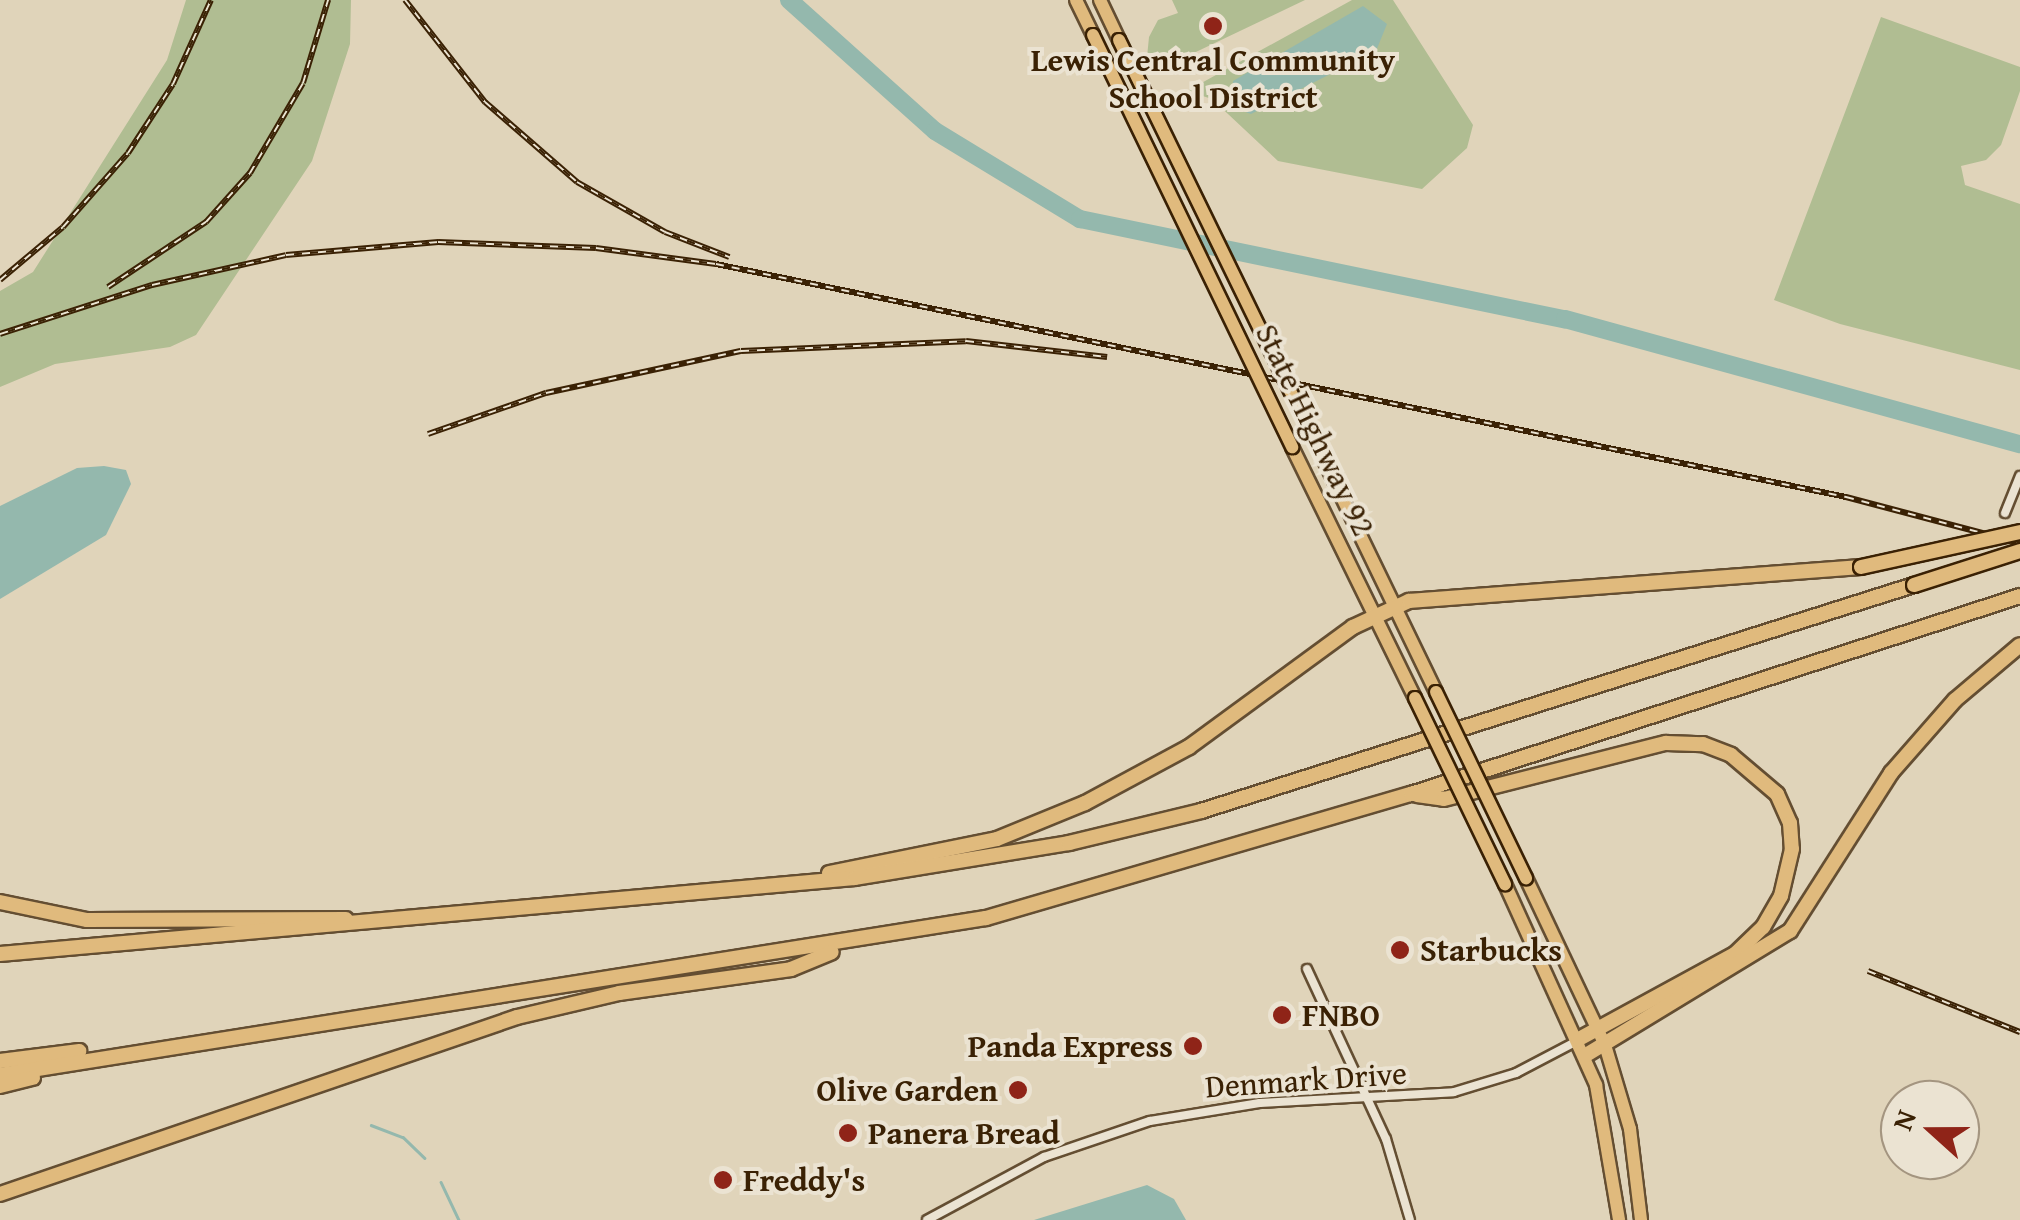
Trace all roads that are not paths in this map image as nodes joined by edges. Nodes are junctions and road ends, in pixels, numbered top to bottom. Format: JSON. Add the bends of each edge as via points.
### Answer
{"nodes":[{"id":1,"x":1076,"y":0,"type":"edge"},
{"id":2,"x":1100,"y":0,"type":"edge"},
{"id":3,"x":2020,"y":476,"type":"edge"},
{"id":4,"x":2004,"y":514,"type":"dead end"},
{"id":5,"x":2020,"y":532,"type":"edge"},
{"id":6,"x":2020,"y":552,"type":"edge"},
{"id":7,"x":2020,"y":596,"type":"edge"},
{"id":8,"x":1394,"y":608,"type":"junction"},
{"id":9,"x":1376,"y":617,"type":"junction"},
{"id":10,"x":2020,"y":645,"type":"edge"},
{"id":11,"x":1411,"y":794,"type":"junction"},
{"id":12,"x":784,"y":884,"type":"junction"},
{"id":13,"x":0,"y":902,"type":"edge"},
{"id":14,"x":376,"y":922,"type":"junction"},
{"id":15,"x":857,"y":942,"type":"junction"},
{"id":16,"x":0,"y":954,"type":"edge"},
{"id":17,"x":1306,"y":970,"type":"dead end"},
{"id":18,"x":1599,"y":1029,"type":"junction"},
{"id":19,"x":1579,"y":1040,"type":"junction"},
{"id":20,"x":165,"y":1045,"type":"junction"},
{"id":21,"x":1605,"y":1045,"type":"junction"},
{"id":22,"x":1586,"y":1055,"type":"junction"},
{"id":23,"x":98,"y":1056,"type":"junction"},
{"id":24,"x":0,"y":1061,"type":"edge"},
{"id":25,"x":0,"y":1076,"type":"edge"},
{"id":26,"x":0,"y":1086,"type":"edge"},
{"id":27,"x":1368,"y":1102,"type":"junction"},
{"id":28,"x":0,"y":1194,"type":"edge"},
{"id":29,"x":927,"y":1220,"type":"edge"},
{"id":30,"x":1410,"y":1220,"type":"edge"},
{"id":31,"x":1619,"y":1220,"type":"edge"},
{"id":32,"x":1640,"y":1220,"type":"edge"}],
"edges":[{"from":1,"to":9,"type":"main road","name":"State Highway 92","bridge":true},
{"from":2,"to":8,"type":"main road","name":"State Highway 92","bridge":true},
{"from":3,"to":4,"type":"street"},
{"from":5,"to":8,"type":"highway","bridge":true,"via":[[1861,567]]},
{"from":6,"to":12,"type":"highway","bridge":true,"via":[[1201,811],[962,863]]},
{"from":7,"to":11,"type":"highway"},
{"from":8,"to":9,"type":"highway"},
{"from":8,"to":18,"type":"main road","name":"State Highway 92","bridge":true},
{"from":9,"to":12,"type":"highway","via":[[1189,747],[1086,803],[997,839]]},
{"from":9,"to":19,"type":"main road","name":"State Highway 92","bridge":true},
{"from":10,"to":21,"type":"highway","via":[[1955,700],[1903,758],[1790,930]]},
{"from":11,"to":15,"type":"highway","via":[[986,918]]},
{"from":11,"to":18,"type":"highway","via":[[1444,799],[1666,742],[1704,744],[1731,755],[1777,794],[1792,849],[1781,896],[1762,927],[1735,954]]},
{"from":12,"to":14,"type":"highway"},
{"from":13,"to":14,"type":"highway","via":[[87,920],[314,915]]},
{"from":14,"to":16,"type":"highway"},
{"from":15,"to":20,"type":"highway"},
{"from":15,"to":28,"type":"highway","via":[[790,968],[619,993],[517,1018]]},
{"from":17,"to":27,"type":"street"},
{"from":18,"to":19,"type":"highway"},
{"from":18,"to":21,"type":"main road","name":"State Highway 92"},
{"from":19,"to":22,"type":"main road","name":"State Highway 92"},
{"from":19,"to":27,"type":"street","name":"Denmark Drive","via":[[1470,1088]]},
{"from":20,"to":23,"type":"highway"},
{"from":20,"to":24,"type":"highway"},
{"from":21,"to":22,"type":"highway"},
{"from":21,"to":32,"type":"main road","name":"State Highway 92","via":[[1630,1129]]},
{"from":22,"to":31,"type":"main road","name":"State Highway 92","via":[[1607,1124]]},
{"from":23,"to":25,"type":"highway"},
{"from":23,"to":26,"type":"highway"},
{"from":27,"to":29,"type":"street","name":"Denmark Drive","via":[[1260,1102],[1150,1121],[1044,1156]]},
{"from":27,"to":30,"type":"street"}]}
